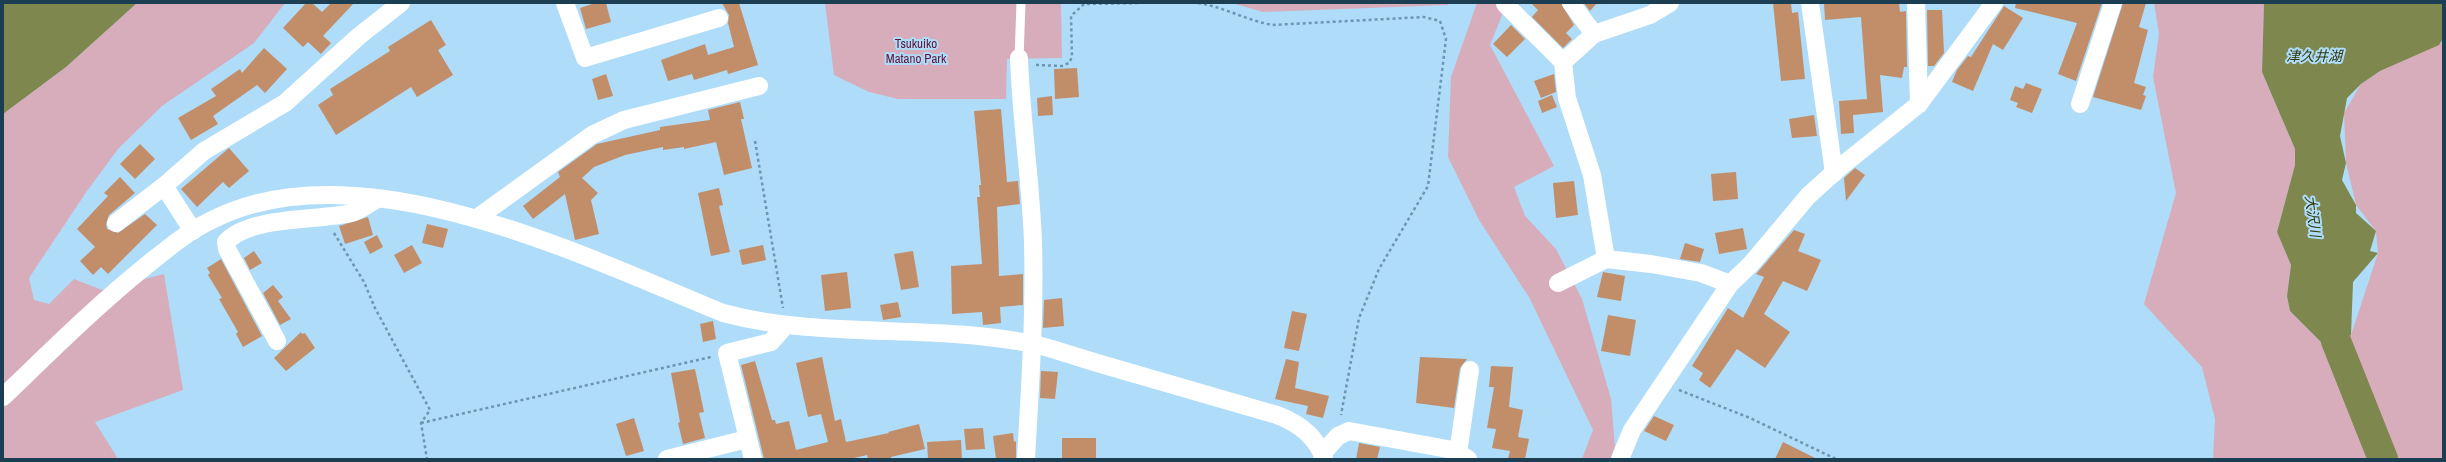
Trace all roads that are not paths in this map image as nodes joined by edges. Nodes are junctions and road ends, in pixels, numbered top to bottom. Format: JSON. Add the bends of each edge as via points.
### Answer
{"nodes":[{"id":1,"x":401,"y":3,"type":"edge"},
{"id":2,"x":565,"y":3,"type":"edge"},
{"id":3,"x":1021,"y":3,"type":"edge"},
{"id":4,"x":1571,"y":3,"type":"edge"},
{"id":5,"x":1670,"y":3,"type":"edge"},
{"id":6,"x":1810,"y":3,"type":"edge"},
{"id":7,"x":1916,"y":3,"type":"edge"},
{"id":8,"x":1994,"y":3,"type":"edge"},
{"id":9,"x":2113,"y":3,"type":"edge"},
{"id":10,"x":1506,"y":4,"type":"dead end"},
{"id":11,"x":1649,"y":9,"type":"edge"},
{"id":12,"x":719,"y":18,"type":"dead end"},
{"id":13,"x":1594,"y":34,"type":"junction"},
{"id":14,"x":1020,"y":61,"type":"joint"},
{"id":15,"x":1563,"y":62,"type":"junction"},
{"id":16,"x":760,"y":86,"type":"dead end"},
{"id":17,"x":1919,"y":104,"type":"junction"},
{"id":18,"x":2080,"y":104,"type":"dead end"},
{"id":19,"x":1834,"y":173,"type":"junction"},
{"id":20,"x":164,"y":186,"type":"junction"},
{"id":21,"x":378,"y":199,"type":"junction"},
{"id":22,"x":477,"y":218,"type":"junction"},
{"id":23,"x":116,"y":223,"type":"dead end"},
{"id":24,"x":193,"y":230,"type":"junction"},
{"id":25,"x":1606,"y":259,"type":"junction"},
{"id":26,"x":1558,"y":283,"type":"dead end"},
{"id":27,"x":1730,"y":284,"type":"junction"},
{"id":28,"x":786,"y":326,"type":"junction"},
{"id":29,"x":277,"y":341,"type":"dead end"},
{"id":30,"x":1033,"y":344,"type":"junction"},
{"id":31,"x":1470,"y":370,"type":"dead end"},
{"id":32,"x":3,"y":397,"type":"edge"},
{"id":33,"x":747,"y":439,"type":"junction"},
{"id":34,"x":1323,"y":456,"type":"edge"},
{"id":35,"x":1463,"y":456,"type":"edge"},
{"id":36,"x":667,"y":459,"type":"edge"},
{"id":37,"x":754,"y":459,"type":"edge"},
{"id":38,"x":1026,"y":459,"type":"edge"},
{"id":39,"x":1620,"y":459,"type":"edge"}],
"edges":[{"from":1,"to":20,"type":"street","via":[[359,36],[285,103],[204,151]]},
{"from":2,"to":12,"type":"street","via":[[585,58]]},
{"from":3,"to":14,"type":"lane"},
{"from":4,"to":13,"type":"street"},
{"from":5,"to":11,"type":"street"},
{"from":6,"to":19,"type":"street"},
{"from":7,"to":17,"type":"street"},
{"from":8,"to":17,"type":"street"},
{"from":9,"to":18,"type":"street"},
{"from":10,"to":15,"type":"street"},
{"from":11,"to":13,"type":"street"},
{"from":13,"to":15,"type":"street"},
{"from":14,"to":30,"type":"street","via":[[1033,242]]},
{"from":15,"to":25,"type":"street","via":[[1567,98],[1592,175]]},
{"from":16,"to":22,"type":"street","via":[[624,120],[592,136]]},
{"from":17,"to":19,"type":"street"},
{"from":19,"to":27,"type":"street","via":[[1808,196],[1751,264]]},
{"from":20,"to":23,"type":"street"},
{"from":20,"to":24,"type":"street"},
{"from":21,"to":22,"type":"street","via":[[417,204]]},
{"from":21,"to":24,"type":"street","via":[[309,195],[274,199],[224,214]]},
{"from":21,"to":29,"type":"street","via":[[352,213],[272,223],[231,236],[226,242],[227,249]]},
{"from":22,"to":28,"type":"street","via":[[542,239],[723,314]]},
{"from":24,"to":32,"type":"street","via":[[110,295]]},
{"from":25,"to":26,"type":"street"},
{"from":25,"to":27,"type":"street","via":[[1687,270]]},
{"from":27,"to":39,"type":"street","via":[[1632,430]]},
{"from":28,"to":30,"type":"street","via":[[879,332],[938,332]]},
{"from":28,"to":33,"type":"street","via":[[771,342],[727,353]]},
{"from":30,"to":34,"type":"street","via":[[1277,415],[1301,427]]},
{"from":30,"to":38,"type":"street"},
{"from":31,"to":35,"type":"street"},
{"from":33,"to":36,"type":"street"},
{"from":33,"to":37,"type":"street"},
{"from":34,"to":35,"type":"street","via":[[1338,436],[1349,430]]}]}
